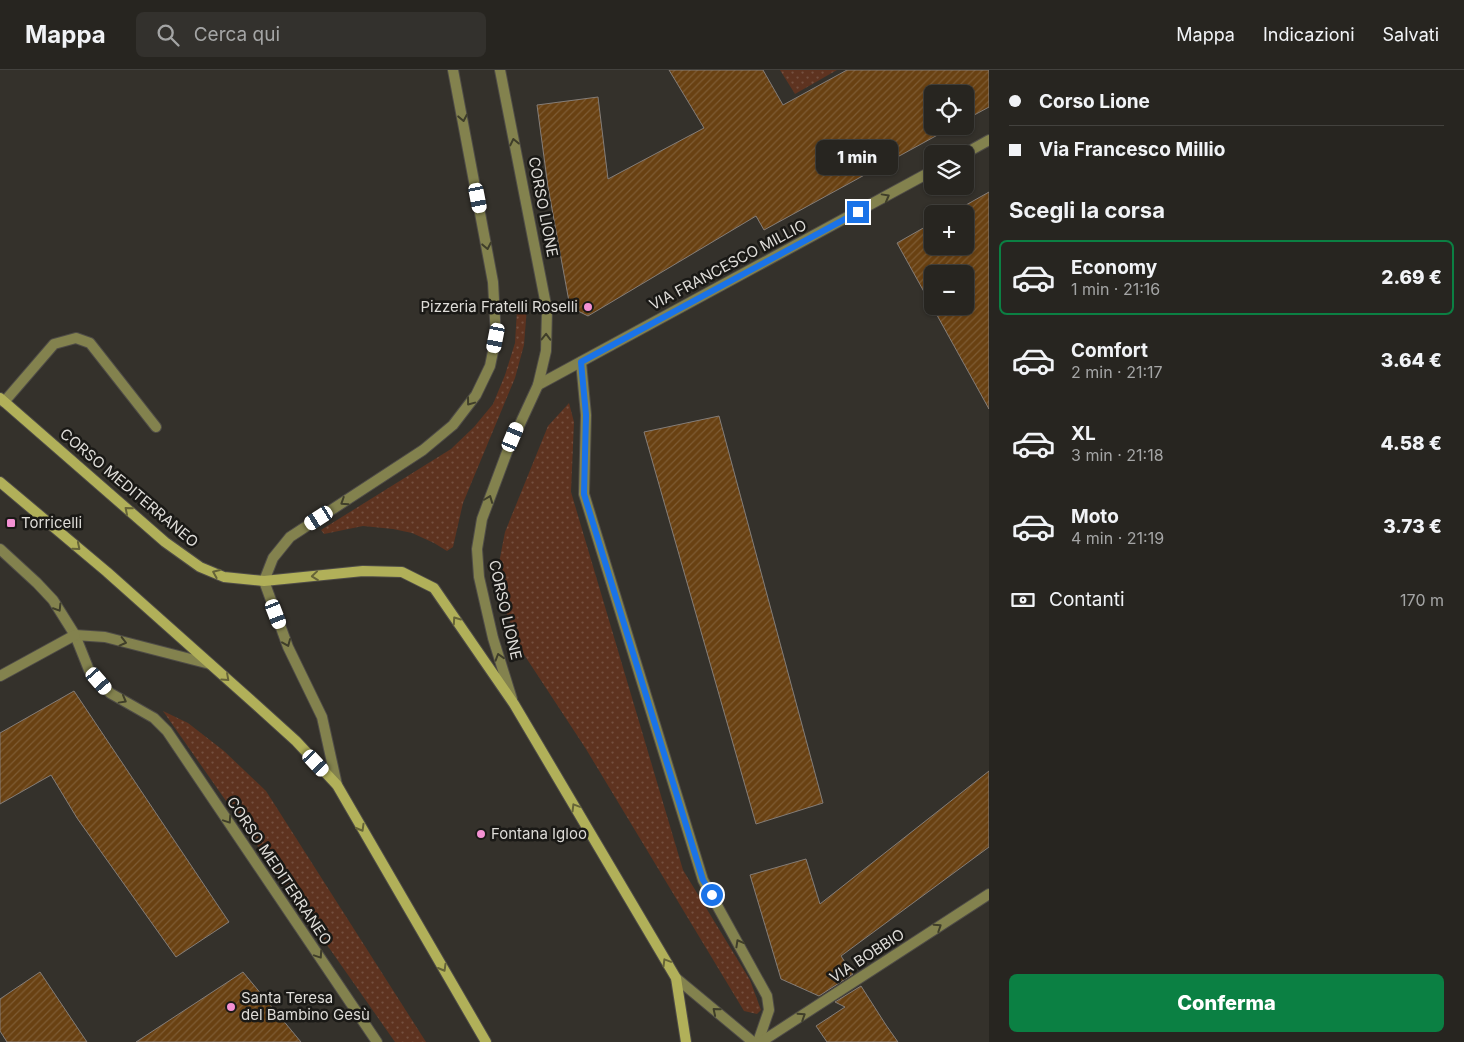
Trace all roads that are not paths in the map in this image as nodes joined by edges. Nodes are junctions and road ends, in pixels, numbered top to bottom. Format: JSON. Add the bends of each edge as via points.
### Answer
{"nodes":[{"id":1,"x":454,"y":70,"type":"edge"},
{"id":2,"x":503,"y":72,"type":"edge"},
{"id":3,"x":989,"y":140,"type":"edge"},
{"id":4,"x":974,"y":148,"type":"edge"},
{"id":5,"x":924,"y":175,"type":"edge"},
{"id":6,"x":581,"y":362,"type":"junction"},
{"id":7,"x":538,"y":385,"type":"junction"},
{"id":8,"x":2,"y":400,"type":"edge"},
{"id":9,"x":156,"y":427,"type":"dead end"},
{"id":10,"x":0,"y":482,"type":"edge"},
{"id":11,"x":0,"y":549,"type":"edge"},
{"id":12,"x":264,"y":581,"type":"junction"},
{"id":13,"x":74,"y":635,"type":"junction"},
{"id":14,"x":210,"y":664,"type":"junction"},
{"id":15,"x":0,"y":676,"type":"edge"},
{"id":16,"x":514,"y":704,"type":"junction"},
{"id":17,"x":337,"y":786,"type":"junction"},
{"id":18,"x":989,"y":894,"type":"edge"},
{"id":19,"x":676,"y":978,"type":"junction"},
{"id":20,"x":377,"y":1042,"type":"edge"},
{"id":21,"x":486,"y":1042,"type":"edge"},
{"id":22,"x":686,"y":1042,"type":"edge"},
{"id":23,"x":753,"y":1042,"type":"edge"},
{"id":24,"x":759,"y":1042,"type":"edge"}],
"edges":[{"from":1,"to":12,"type":"street","one_way":true,"via":[[494,282],[496,338],[490,366],[476,395],[453,425],[423,450],[290,537],[273,558]]},
{"from":7,"to":2,"type":"street","name":"CORSO LIONE","one_way":true,"via":[[546,351],[547,310]]},
{"from":3,"to":4,"type":"street"},
{"from":6,"to":5,"type":"street","name":"VIA FRANCESCO MILLIO","one_way":true},
{"from":6,"to":7,"type":"street","name":"VIA FRANCESCO MILLIO"},
{"from":24,"to":6,"type":"street","one_way":true,"via":[[769,1010],[767,996],[703,880],[584,494],[586,415]]},
{"from":16,"to":7,"type":"street","name":"CORSO LIONE","one_way":true,"via":[[493,638],[479,577],[477,548],[482,519],[507,452]]},
{"from":8,"to":9,"type":"street","via":[[54,344],[76,338],[90,343]]},
{"from":12,"to":8,"type":"main road","name":"CORSO MEDITERRANEO","one_way":true,"via":[[224,577],[200,567],[165,542]]},
{"from":10,"to":14,"type":"main road","one_way":true},
{"from":11,"to":13,"type":"street","name":"CORSO MEDITERRANEO","one_way":true,"via":[[53,600]]},
{"from":16,"to":12,"type":"main road","name":"CORSO MEDITERRANEO","one_way":true,"via":[[434,588],[402,572],[363,571]]},
{"from":12,"to":17,"type":"street","one_way":true,"via":[[288,647],[322,717]]},
{"from":13,"to":14,"type":"street","one_way":true,"via":[[105,637]]},
{"from":13,"to":15,"type":"street"},
{"from":13,"to":20,"type":"street","name":"CORSO MEDITERRANEO","one_way":true,"via":[[89,670],[110,693],[154,718],[167,731]]},
{"from":14,"to":17,"type":"main road","one_way":true,"via":[[296,741]]},
{"from":19,"to":16,"type":"main road","name":"CORSO LIONE","one_way":true},
{"from":17,"to":21,"type":"main road","one_way":true},
{"from":24,"to":18,"type":"street","name":"VIA BOBBIO","one_way":true},
{"from":19,"to":22,"type":"main road","name":"CORSO LIONE"},
{"from":23,"to":19,"type":"street","name":"CORSO LIONE","one_way":true}]}
